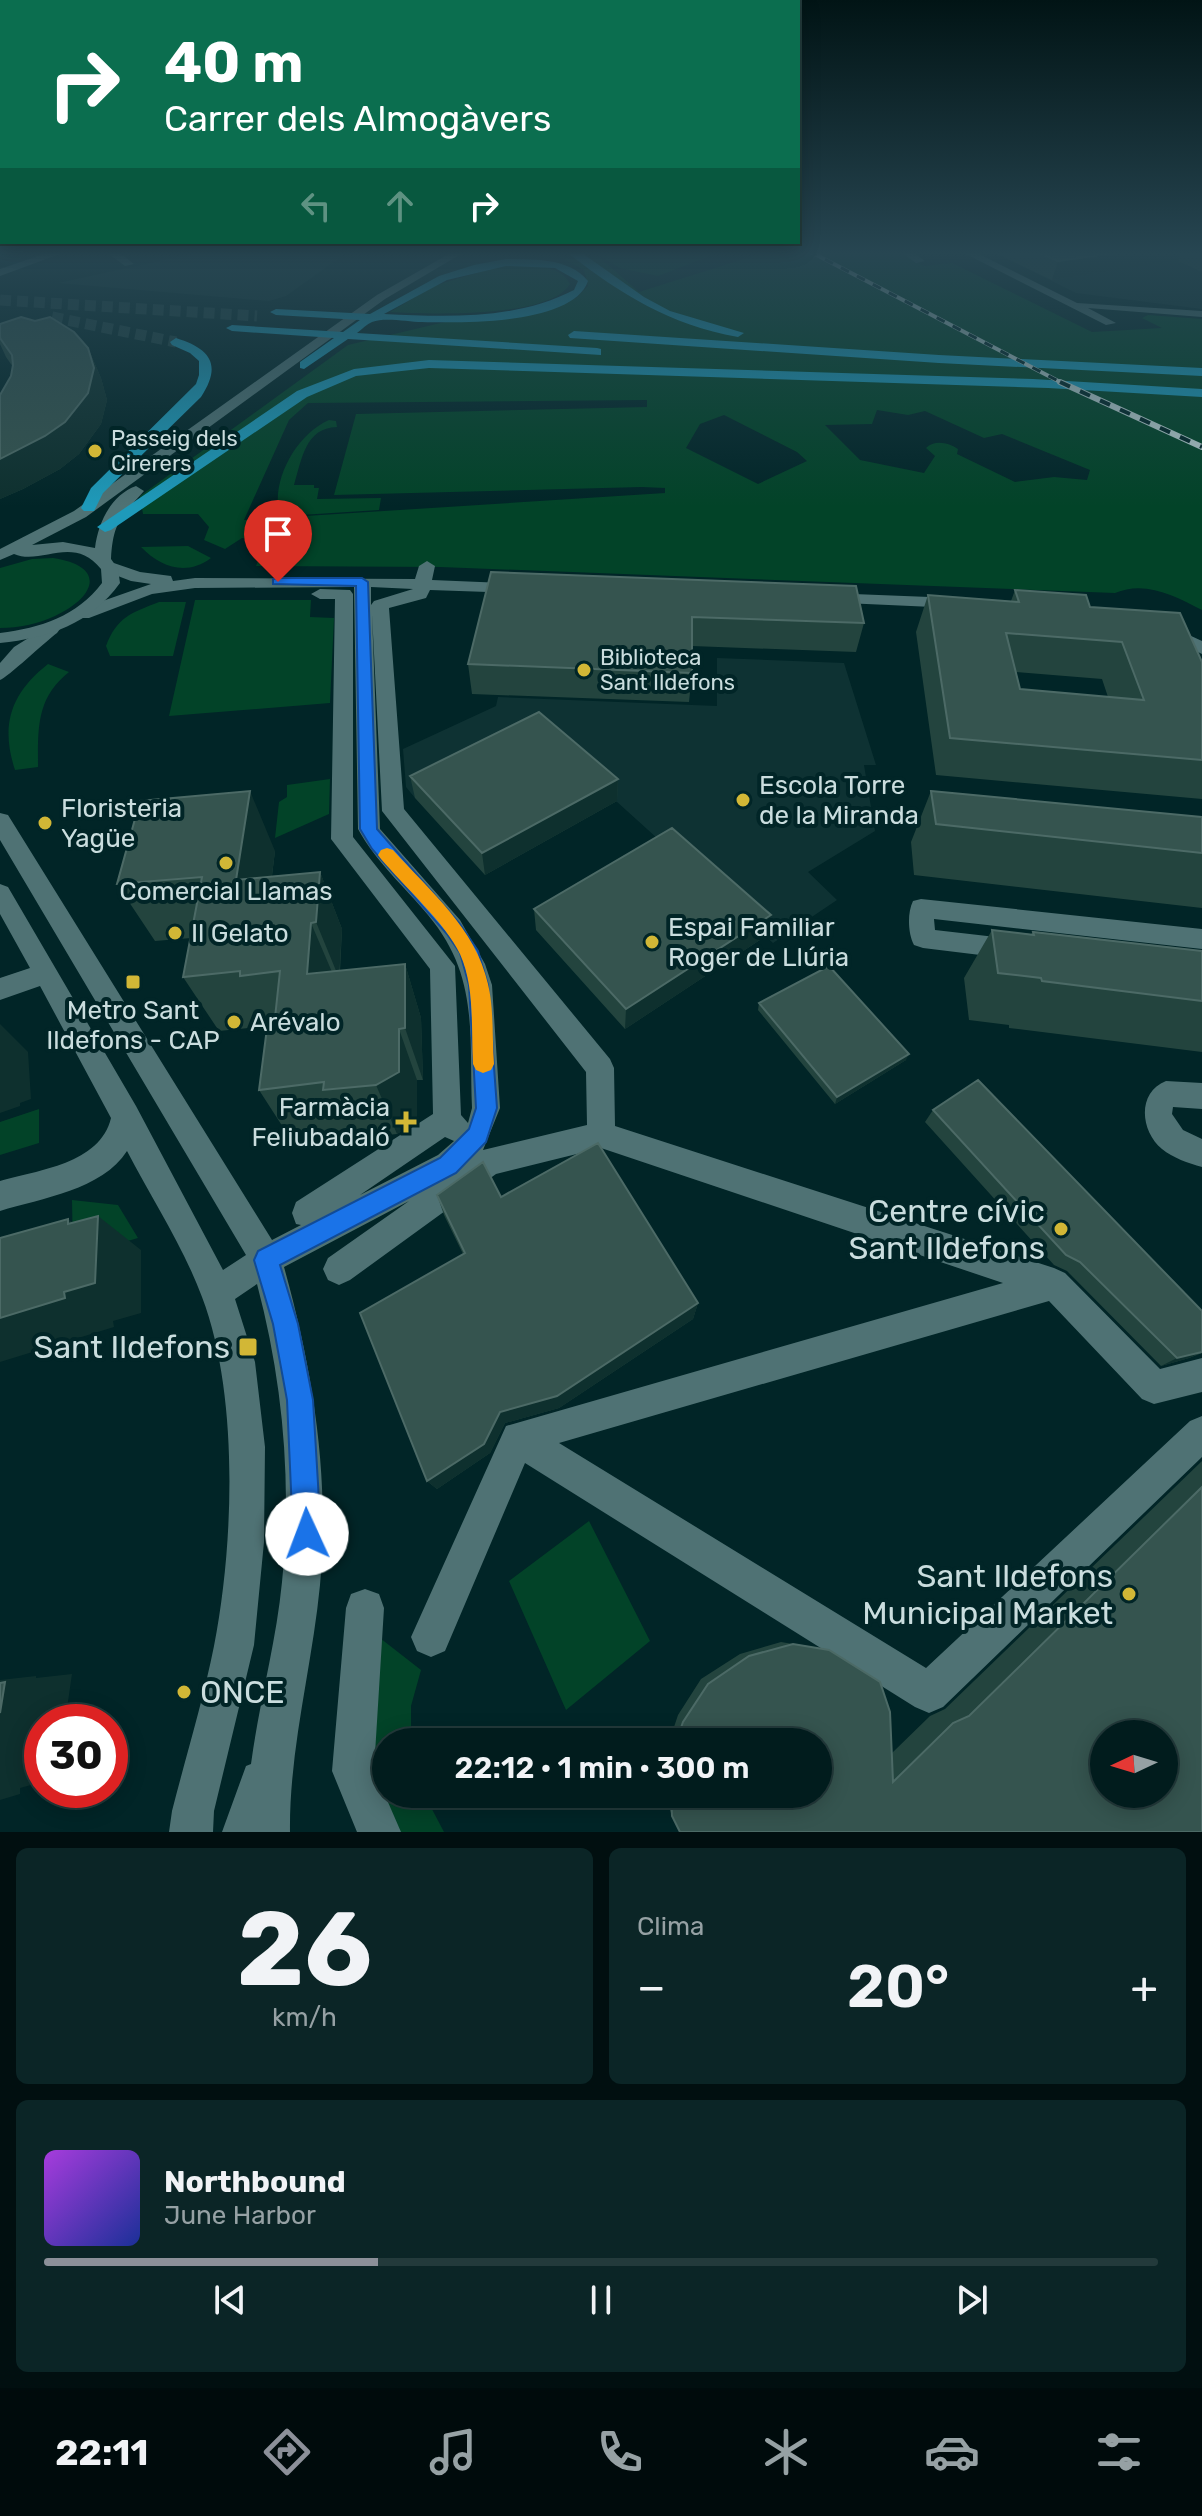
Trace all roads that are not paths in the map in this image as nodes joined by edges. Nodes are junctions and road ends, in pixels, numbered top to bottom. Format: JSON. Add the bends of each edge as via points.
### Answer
{"nodes":[{"id":1,"x":335,"y":336,"type":"edge"},
{"id":2,"x":363,"y":336,"type":"edge"},
{"id":3,"x":600,"y":336,"type":"edge"},
{"id":4,"x":770,"y":336,"type":"edge"},
{"id":5,"x":176,"y":342,"type":"tunnel mouth"},
{"id":6,"x":618,"y":353,"type":"dead end"},
{"id":7,"x":935,"y":357,"type":"junction"},
{"id":8,"x":694,"y":358,"type":"dead end"},
{"id":9,"x":297,"y":363,"type":"junction"},
{"id":10,"x":1202,"y":372,"type":"edge"},
{"id":11,"x":976,"y":379,"type":"junction"},
{"id":12,"x":1202,"y":393,"type":"edge"},
{"id":13,"x":89,"y":508,"type":"junction"},
{"id":14,"x":105,"y":527,"type":"junction"},
{"id":15,"x":0,"y":556,"type":"edge"},
{"id":16,"x":106,"y":563,"type":"junction"},
{"id":17,"x":423,"y":581,"type":"junction"},
{"id":18,"x":362,"y":582,"type":"junction"},
{"id":19,"x":195,"y":583,"type":"junction"},
{"id":20,"x":531,"y":593,"type":"edge"},
{"id":21,"x":173,"y":596,"type":"dead end"},
{"id":22,"x":815,"y":604,"type":"edge"},
{"id":23,"x":970,"y":610,"type":"edge"},
{"id":24,"x":83,"y":614,"type":"junction"},
{"id":25,"x":51,"y":629,"type":"junction"},
{"id":26,"x":0,"y":638,"type":"edge"},
{"id":27,"x":1202,"y":648,"type":"edge"},
{"id":28,"x":1202,"y":665,"type":"edge"},
{"id":29,"x":0,"y":674,"type":"edge"},
{"id":30,"x":0,"y":821,"type":"edge"},
{"id":31,"x":0,"y":893,"type":"edge"},
{"id":32,"x":1202,"y":939,"type":"edge"},
{"id":33,"x":1032,"y":951,"type":"edge"},
{"id":34,"x":44,"y":974,"type":"junction"},
{"id":35,"x":0,"y":989,"type":"edge"},
{"id":36,"x":1202,"y":1096,"type":"edge"},
{"id":37,"x":126,"y":1115,"type":"junction"},
{"id":38,"x":447,"y":1120,"type":"junction"},
{"id":39,"x":601,"y":1135,"type":"junction"},
{"id":40,"x":480,"y":1153,"type":"junction"},
{"id":41,"x":1202,"y":1153,"type":"edge"},
{"id":42,"x":0,"y":1196,"type":"edge"},
{"id":43,"x":307,"y":1213,"type":"dead end"},
{"id":44,"x":266,"y":1260,"type":"junction"},
{"id":45,"x":339,"y":1269,"type":"dead end"},
{"id":46,"x":1054,"y":1284,"type":"junction"},
{"id":47,"x":217,"y":1292,"type":"junction"},
{"id":48,"x":1202,"y":1375,"type":"edge"},
{"id":49,"x":1202,"y":1433,"type":"edge"},
{"id":50,"x":518,"y":1438,"type":"junction"},
{"id":51,"x":365,"y":1608,"type":"dead end"},
{"id":52,"x":431,"y":1637,"type":"dead end"},
{"id":53,"x":274,"y":1741,"type":"junction"},
{"id":54,"x":189,"y":1825,"type":"edge"},
{"id":55,"x":244,"y":1832,"type":"edge"},
{"id":56,"x":268,"y":1832,"type":"edge"},
{"id":57,"x":379,"y":1832,"type":"edge"}],
"edges":[{"from":1,"to":9,"type":"street"},
{"from":2,"to":6,"type":"highway"},
{"from":3,"to":7,"type":"highway"},
{"from":4,"to":7,"type":"highway"},
{"from":5,"to":13,"type":"highway","via":[[204,360],[206,380],[96,491]]},
{"from":7,"to":10,"type":"highway"},
{"from":8,"to":11,"type":"highway"},
{"from":9,"to":13,"type":"street"},
{"from":9,"to":14,"type":"street","via":[[118,506]]},
{"from":11,"to":12,"type":"highway"},
{"from":11,"to":14,"type":"highway","via":[[480,364],[381,368],[302,394]]},
{"from":13,"to":15,"type":"street"},
{"from":14,"to":16,"type":"street"},
{"from":15,"to":16,"type":"street","via":[[63,548],[91,550]]},
{"from":16,"to":19,"type":"street","via":[[149,579]]},
{"from":16,"to":24,"type":"street","via":[[111,583]]},
{"from":17,"to":18,"type":"street"},
{"from":17,"to":20,"type":"street"},
{"from":17,"to":39,"type":"street","via":[[380,605],[393,811],[600,1068]]},
{"from":18,"to":19,"type":"street"},
{"from":18,"to":40,"type":"street","via":[[367,819],[378,845],[453,929],[475,967],[486,1108]]},
{"from":19,"to":24,"type":"street","via":[[132,594]]},
{"from":21,"to":38,"type":"street","via":[[344,594],[342,839],[442,966]]},
{"from":22,"to":23,"type":"street"},
{"from":24,"to":25,"type":"street"},
{"from":25,"to":26,"type":"street"},
{"from":25,"to":29,"type":"street"},
{"from":27,"to":28,"type":"street","via":[[1150,630]]},
{"from":30,"to":44,"type":"street"},
{"from":31,"to":34,"type":"street"},
{"from":32,"to":33,"type":"street","via":[[921,908],[923,938]]},
{"from":34,"to":35,"type":"street"},
{"from":34,"to":37,"type":"street"},
{"from":36,"to":41,"type":"street","via":[[1166,1094],[1158,1104],[1158,1118],[1169,1139]]},
{"from":37,"to":42,"type":"street","via":[[123,1136],[106,1158]]},
{"from":37,"to":47,"type":"street"},
{"from":38,"to":40,"type":"street"},
{"from":38,"to":43,"type":"street"},
{"from":39,"to":40,"type":"street"},
{"from":39,"to":46,"type":"street"},
{"from":40,"to":44,"type":"street"},
{"from":40,"to":45,"type":"street"},
{"from":44,"to":47,"type":"street"},
{"from":44,"to":53,"type":"street","via":[[300,1400],[307,1534]]},
{"from":46,"to":48,"type":"street","via":[[1154,1387]]},
{"from":46,"to":50,"type":"street"},
{"from":47,"to":54,"type":"street","via":[[238,1362],[245,1422],[245,1542],[234,1645]]},
{"from":49,"to":50,"type":"street","via":[[929,1693]]},
{"from":50,"to":52,"type":"street"},
{"from":51,"to":57,"type":"street","via":[[353,1771]]},
{"from":53,"to":55,"type":"street"},
{"from":53,"to":56,"type":"street"}]}
